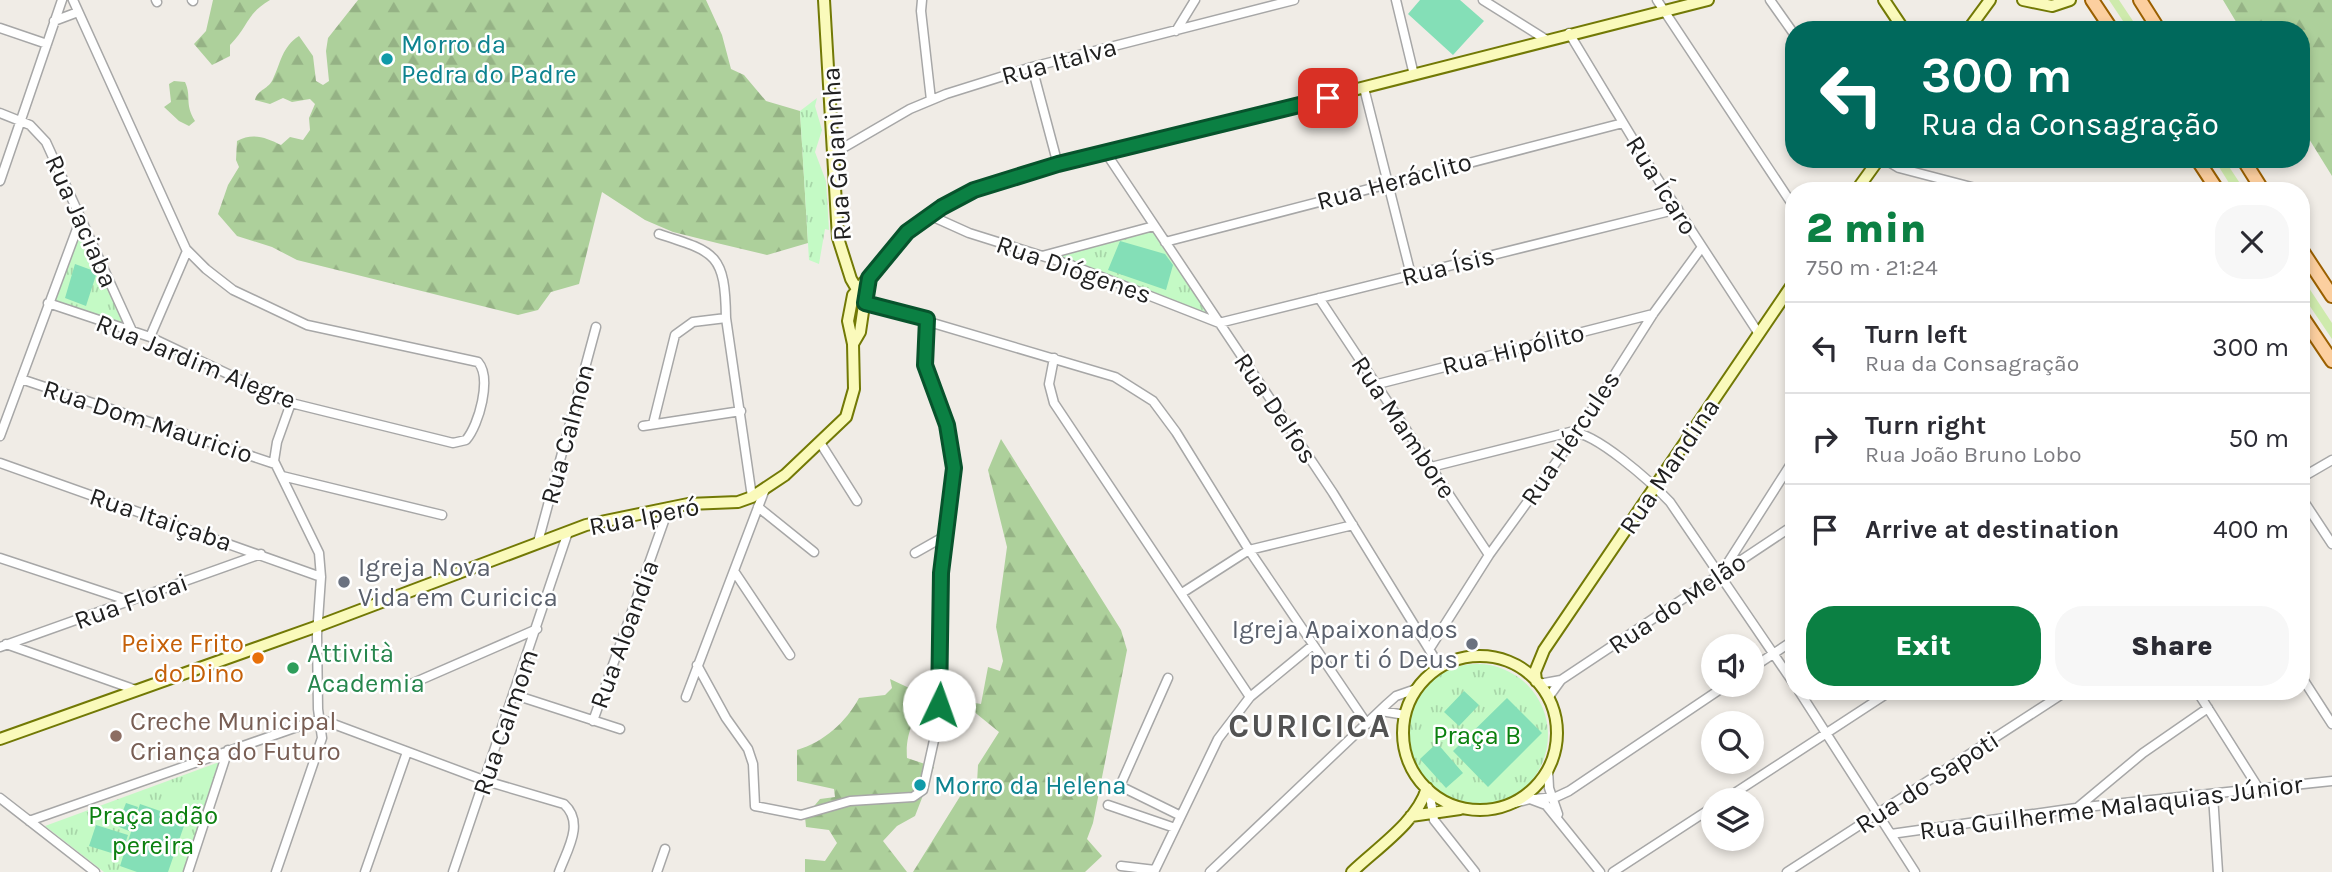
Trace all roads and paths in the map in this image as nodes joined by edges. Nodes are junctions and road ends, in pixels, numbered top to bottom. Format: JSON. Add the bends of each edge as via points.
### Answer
{"nodes":[{"id":1,"x":62,"y":0,"type":"edge"},
{"id":2,"x":73,"y":0,"type":"edge"},
{"id":3,"x":824,"y":0,"type":"edge"},
{"id":4,"x":922,"y":0,"type":"edge"},
{"id":5,"x":1195,"y":0,"type":"edge"},
{"id":6,"x":1294,"y":0,"type":"edge"},
{"id":7,"x":1396,"y":0,"type":"edge"},
{"id":8,"x":1483,"y":0,"type":"edge"},
{"id":9,"x":1657,"y":0,"type":"edge"},
{"id":10,"x":1708,"y":0,"type":"edge"},
{"id":11,"x":1770,"y":0,"type":"edge"},
{"id":12,"x":1884,"y":0,"type":"edge"},
{"id":13,"x":1990,"y":0,"type":"edge"},
{"id":14,"x":2022,"y":0,"type":"edge"},
{"id":15,"x":2070,"y":0,"type":"edge"},
{"id":16,"x":2092,"y":0,"type":"edge"},
{"id":17,"x":2140,"y":0,"type":"edge"},
{"id":18,"x":1665,"y":10,"type":"junction"},
{"id":19,"x":78,"y":12,"type":"junction"},
{"id":20,"x":54,"y":21,"type":"junction"},
{"id":21,"x":1785,"y":21,"type":"edge"},
{"id":22,"x":1898,"y":21,"type":"edge"},
{"id":23,"x":1975,"y":21,"type":"edge"},
{"id":24,"x":2106,"y":21,"type":"edge"},
{"id":25,"x":2154,"y":21,"type":"edge"},
{"id":26,"x":0,"y":28,"type":"edge"},
{"id":27,"x":1176,"y":31,"type":"junction"},
{"id":28,"x":1569,"y":33,"type":"junction"},
{"id":29,"x":1545,"y":39,"type":"junction"},
{"id":30,"x":47,"y":44,"type":"junction"},
{"id":31,"x":1032,"y":67,"type":"junction"},
{"id":32,"x":1415,"y":75,"type":"junction"},
{"id":33,"x":1364,"y":88,"type":"junction"},
{"id":34,"x":931,"y":100,"type":"junction"},
{"id":35,"x":0,"y":113,"type":"edge"},
{"id":36,"x":21,"y":120,"type":"junction"},
{"id":37,"x":1623,"y":122,"type":"junction"},
{"id":38,"x":836,"y":152,"type":"junction"},
{"id":39,"x":1106,"y":153,"type":"junction"},
{"id":40,"x":1058,"y":164,"type":"junction"},
{"id":41,"x":1899,"y":168,"type":"edge"},
{"id":42,"x":0,"y":181,"type":"edge"},
{"id":43,"x":1388,"y":182,"type":"junction"},
{"id":44,"x":1953,"y":182,"type":"edge"},
{"id":45,"x":1785,"y":193,"type":"edge"},
{"id":46,"x":1678,"y":209,"type":"junction"},
{"id":47,"x":929,"y":215,"type":"junction"},
{"id":48,"x":80,"y":218,"type":"junction"},
{"id":49,"x":1154,"y":226,"type":"junction"},
{"id":50,"x":659,"y":234,"type":"dead end"},
{"id":51,"x":1165,"y":242,"type":"junction"},
{"id":52,"x":1702,"y":247,"type":"junction"},
{"id":53,"x":187,"y":251,"type":"junction"},
{"id":54,"x":1042,"y":256,"type":"junction"},
{"id":55,"x":2310,"y":263,"type":"edge"},
{"id":56,"x":1411,"y":275,"type":"junction"},
{"id":57,"x":869,"y":278,"type":"junction"},
{"id":58,"x":856,"y":290,"type":"junction"},
{"id":59,"x":1785,"y":295,"type":"edge"},
{"id":60,"x":2332,"y":296,"type":"edge"},
{"id":61,"x":1319,"y":298,"type":"junction"},
{"id":62,"x":48,"y":303,"type":"junction"},
{"id":63,"x":865,"y":303,"type":"junction"},
{"id":64,"x":1653,"y":314,"type":"junction"},
{"id":65,"x":726,"y":318,"type":"junction"},
{"id":66,"x":927,"y":319,"type":"junction"},
{"id":67,"x":1219,"y":323,"type":"junction"},
{"id":68,"x":596,"y":327,"type":"dead end"},
{"id":69,"x":2310,"y":328,"type":"edge"},
{"id":70,"x":132,"y":331,"type":"junction"},
{"id":71,"x":1759,"y":334,"type":"junction"},
{"id":72,"x":150,"y":337,"type":"junction"},
{"id":73,"x":853,"y":344,"type":"junction"},
{"id":74,"x":1054,"y":358,"type":"junction"},
{"id":75,"x":2332,"y":360,"type":"edge"},
{"id":76,"x":21,"y":379,"type":"junction"},
{"id":77,"x":1374,"y":385,"type":"junction"},
{"id":78,"x":291,"y":403,"type":"junction"},
{"id":79,"x":741,"y":411,"type":"junction"},
{"id":80,"x":653,"y":425,"type":"junction"},
{"id":81,"x":643,"y":426,"type":"dead end"},
{"id":82,"x":1578,"y":432,"type":"junction"},
{"id":83,"x":0,"y":436,"type":"edge"},
{"id":84,"x":821,"y":444,"type":"junction"},
{"id":85,"x":2332,"y":460,"type":"edge"},
{"id":86,"x":0,"y":463,"type":"edge"},
{"id":87,"x":275,"y":464,"type":"junction"},
{"id":88,"x":1431,"y":467,"type":"junction"},
{"id":89,"x":1785,"y":473,"type":"edge"},
{"id":90,"x":2310,"y":473,"type":"edge"},
{"id":91,"x":282,"y":476,"type":"junction"},
{"id":92,"x":1656,"y":487,"type":"junction"},
{"id":93,"x":857,"y":501,"type":"dead end"},
{"id":94,"x":755,"y":502,"type":"junction"},
{"id":95,"x":669,"y":507,"type":"junction"},
{"id":96,"x":2310,"y":511,"type":"edge"},
{"id":97,"x":442,"y":515,"type":"dead end"},
{"id":98,"x":1353,"y":525,"type":"junction"},
{"id":99,"x":568,"y":532,"type":"junction"},
{"id":100,"x":1785,"y":532,"type":"edge"},
{"id":101,"x":945,"y":536,"type":"junction"},
{"id":102,"x":538,"y":542,"type":"junction"},
{"id":103,"x":2332,"y":544,"type":"edge"},
{"id":104,"x":1249,"y":550,"type":"junction"},
{"id":105,"x":814,"y":552,"type":"dead end"},
{"id":106,"x":915,"y":553,"type":"dead end"},
{"id":107,"x":261,"y":554,"type":"junction"},
{"id":108,"x":1489,"y":555,"type":"junction"},
{"id":109,"x":0,"y":558,"type":"edge"},
{"id":110,"x":734,"y":571,"type":"junction"},
{"id":111,"x":1721,"y":574,"type":"junction"},
{"id":112,"x":321,"y":577,"type":"junction"},
{"id":113,"x":1182,"y":593,"type":"junction"},
{"id":114,"x":130,"y":601,"type":"junction"},
{"id":115,"x":318,"y":626,"type":"junction"},
{"id":116,"x":537,"y":629,"type":"junction"},
{"id":117,"x":1440,"y":630,"type":"junction"},
{"id":118,"x":1423,"y":637,"type":"junction"},
{"id":119,"x":2,"y":645,"type":"edge"},
{"id":120,"x":1313,"y":645,"type":"junction"},
{"id":121,"x":1785,"y":646,"type":"edge"},
{"id":122,"x":1430,"y":648,"type":"junction"},
{"id":123,"x":1545,"y":650,"type":"junction"},
{"id":124,"x":1774,"y":653,"type":"junction"},
{"id":125,"x":790,"y":655,"type":"dead end"},
{"id":126,"x":1764,"y":660,"type":"edge"},
{"id":127,"x":697,"y":665,"type":"junction"},
{"id":128,"x":1517,"y":666,"type":"junction"},
{"id":129,"x":1440,"y":667,"type":"junction"},
{"id":130,"x":1785,"y":670,"type":"edge"},
{"id":131,"x":1168,"y":678,"type":"dead end"},
{"id":132,"x":1561,"y":680,"type":"junction"},
{"id":133,"x":1538,"y":683,"type":"junction"},
{"id":134,"x":411,"y":684,"type":"dead end"},
{"id":135,"x":1416,"y":689,"type":"junction"},
{"id":136,"x":136,"y":690,"type":"junction"},
{"id":137,"x":2310,"y":690,"type":"edge"},
{"id":138,"x":515,"y":695,"type":"junction"},
{"id":139,"x":686,"y":697,"type":"dead end"},
{"id":140,"x":1250,"y":697,"type":"junction"},
{"id":141,"x":1709,"y":697,"type":"edge"},
{"id":142,"x":1548,"y":698,"type":"junction"},
{"id":143,"x":1805,"y":700,"type":"edge"},
{"id":144,"x":1878,"y":700,"type":"edge"},
{"id":145,"x":2053,"y":700,"type":"edge"},
{"id":146,"x":2203,"y":700,"type":"edge"},
{"id":147,"x":2208,"y":708,"type":"junction"},
{"id":148,"x":1381,"y":710,"type":"junction"},
{"id":149,"x":1405,"y":715,"type":"junction"},
{"id":150,"x":320,"y":719,"type":"junction"},
{"id":151,"x":593,"y":721,"type":"junction"},
{"id":152,"x":1367,"y":724,"type":"junction"},
{"id":153,"x":2332,"y":724,"type":"edge"},
{"id":154,"x":620,"y":729,"type":"dead end"},
{"id":155,"x":1827,"y":734,"type":"junction"},
{"id":156,"x":0,"y":739,"type":"edge"},
{"id":157,"x":228,"y":750,"type":"junction"},
{"id":158,"x":407,"y":752,"type":"junction"},
{"id":159,"x":1548,"y":769,"type":"junction"},
{"id":160,"x":2332,"y":781,"type":"edge"},
{"id":161,"x":486,"y":782,"type":"junction"},
{"id":162,"x":1549,"y":788,"type":"junction"},
{"id":163,"x":1743,"y":788,"type":"edge"},
{"id":164,"x":1428,"y":789,"type":"junction"},
{"id":165,"x":1572,"y":789,"type":"junction"},
{"id":166,"x":2259,"y":789,"type":"junction"},
{"id":167,"x":2213,"y":795,"type":"junction"},
{"id":168,"x":0,"y":798,"type":"edge"},
{"id":169,"x":1552,"y":798,"type":"junction"},
{"id":170,"x":1534,"y":799,"type":"junction"},
{"id":171,"x":1108,"y":805,"type":"dead end"},
{"id":172,"x":1507,"y":805,"type":"junction"},
{"id":173,"x":2076,"y":808,"type":"junction"},
{"id":174,"x":1459,"y":809,"type":"junction"},
{"id":175,"x":1431,"y":811,"type":"junction"},
{"id":176,"x":1876,"y":813,"type":"junction"},
{"id":177,"x":1701,"y":815,"type":"edge"},
{"id":178,"x":1181,"y":816,"type":"junction"},
{"id":179,"x":1411,"y":817,"type":"junction"},
{"id":180,"x":1559,"y":817,"type":"junction"},
{"id":181,"x":29,"y":821,"type":"junction"},
{"id":182,"x":1175,"y":828,"type":"junction"},
{"id":183,"x":1891,"y":834,"type":"junction"},
{"id":184,"x":1447,"y":836,"type":"junction"},
{"id":185,"x":665,"y":849,"type":"dead end"},
{"id":186,"x":1121,"y":866,"type":"dead end"},
{"id":187,"x":1155,"y":871,"type":"edge"},
{"id":188,"x":95,"y":872,"type":"edge"},
{"id":189,"x":188,"y":872,"type":"edge"},
{"id":190,"x":276,"y":872,"type":"edge"},
{"id":191,"x":365,"y":872,"type":"edge"},
{"id":192,"x":453,"y":872,"type":"edge"},
{"id":193,"x":559,"y":872,"type":"edge"},
{"id":194,"x":657,"y":872,"type":"edge"},
{"id":195,"x":1210,"y":872,"type":"edge"},
{"id":196,"x":1353,"y":872,"type":"edge"},
{"id":197,"x":1475,"y":872,"type":"edge"},
{"id":198,"x":1600,"y":872,"type":"edge"},
{"id":199,"x":1613,"y":872,"type":"edge"},
{"id":200,"x":1787,"y":872,"type":"edge"},
{"id":201,"x":1915,"y":872,"type":"edge"},
{"id":202,"x":2218,"y":872,"type":"edge"}],
"edges":[{"from":1,"to":20,"type":"street"},
{"from":2,"to":19,"type":"street"},
{"from":3,"to":38,"type":"street","name":"Rua Goianinha"},
{"from":4,"to":34,"type":"street"},
{"from":5,"to":27,"type":"street"},
{"from":6,"to":27,"type":"street","name":"Rua Italva"},
{"from":7,"to":32,"type":"street"},
{"from":8,"to":29,"type":"street"},
{"from":9,"to":18,"type":"street"},
{"from":10,"to":18,"type":"street"},
{"from":11,"to":21,"type":"street"},
{"from":12,"to":22,"type":"street"},
{"from":13,"to":23,"type":"street"},
{"from":14,"to":15,"type":"street","via":[[2052,6]]},
{"from":16,"to":24,"type":"main road"},
{"from":17,"to":25,"type":"main road"},
{"from":18,"to":28,"type":"street"},
{"from":18,"to":45,"type":"street"},
{"from":19,"to":20,"type":"street"},
{"from":19,"to":53,"type":"street"},
{"from":20,"to":30,"type":"street"},
{"from":26,"to":30,"type":"street"},
{"from":27,"to":31,"type":"street","name":"Rua Italva"},
{"from":28,"to":29,"type":"street"},
{"from":28,"to":37,"type":"street","name":"Rua Ícaro"},
{"from":29,"to":32,"type":"street"},
{"from":30,"to":36,"type":"street"},
{"from":31,"to":34,"type":"street","name":"Rua Italva"},
{"from":31,"to":40,"type":"street"},
{"from":32,"to":33,"type":"street"},
{"from":33,"to":39,"type":"street"},
{"from":33,"to":43,"type":"street"},
{"from":34,"to":38,"type":"street","name":"Rua Italva"},
{"from":35,"to":36,"type":"street"},
{"from":36,"to":42,"type":"street"},
{"from":36,"to":48,"type":"street","name":"Rua Jaciaba","via":[[39,131],[46,142]]},
{"from":37,"to":43,"type":"street","name":"Rua Heráclito"},
{"from":37,"to":46,"type":"street","name":"Rua Ícaro"},
{"from":38,"to":58,"type":"street","name":"Rua Goianinha","via":[[838,238]]},
{"from":39,"to":40,"type":"street"},
{"from":39,"to":49,"type":"street","name":"Rua Delfos"},
{"from":40,"to":47,"type":"street","via":[[974,190]]},
{"from":41,"to":44,"type":"street"},
{"from":43,"to":51,"type":"street","name":"Rua Heráclito"},
{"from":43,"to":56,"type":"street"},
{"from":46,"to":52,"type":"street","name":"Rua Ícaro"},
{"from":46,"to":56,"type":"street","name":"Rua Ísis"},
{"from":47,"to":54,"type":"street","name":"Rua Diógenes"},
{"from":47,"to":57,"type":"street","via":[[907,232]]},
{"from":48,"to":62,"type":"street"},
{"from":48,"to":70,"type":"street","name":"Rua Jaciaba"},
{"from":49,"to":51,"type":"street","name":"Rua Delfos"},
{"from":49,"to":54,"type":"street"},
{"from":50,"to":65,"type":"street","via":[[712,254],[719,267]]},
{"from":51,"to":67,"type":"street","name":"Rua Delfos"},
{"from":52,"to":64,"type":"street","name":"Rua Hércules"},
{"from":52,"to":71,"type":"street","name":"Rua Ícaro"},
{"from":53,"to":72,"type":"street"},
{"from":53,"to":78,"type":"street","name":"Rua Jardim Alegre","via":[[226,285],[285,317],[478,362],[484,369],[475,424],[466,440],[458,443]]},
{"from":54,"to":67,"type":"street","name":"Rua Diógenes"},
{"from":55,"to":60,"type":"main road"},
{"from":56,"to":61,"type":"street","name":"Rua Ísis"},
{"from":57,"to":58,"type":"street"},
{"from":57,"to":63,"type":"street"},
{"from":58,"to":63,"type":"street","name":"Rua Goianinha"},
{"from":58,"to":73,"type":"street","via":[[848,321]]},
{"from":59,"to":71,"type":"street","name":"Rua Mandina"},
{"from":61,"to":67,"type":"street","name":"Rua Ísis"},
{"from":61,"to":77,"type":"street","name":"Rua Mambore"},
{"from":62,"to":70,"type":"street","name":"Rua Jardim Alegre"},
{"from":62,"to":76,"type":"street"},
{"from":63,"to":66,"type":"street"},
{"from":63,"to":73,"type":"street"},
{"from":64,"to":77,"type":"street","name":"Rua Hipólito"},
{"from":64,"to":82,"type":"street","name":"Rua Hércules"},
{"from":65,"to":79,"type":"street"},
{"from":65,"to":80,"type":"street","via":[[692,322],[675,335]]},
{"from":66,"to":74,"type":"street"},
{"from":66,"to":101,"type":"street","via":[[925,365],[947,425],[954,468]]},
{"from":67,"to":98,"type":"street","name":"Rua Delfos"},
{"from":68,"to":102,"type":"street","name":"Rua Calmon"},
{"from":69,"to":75,"type":"main road"},
{"from":70,"to":72,"type":"street","name":"Rua Jardim Alegre"},
{"from":71,"to":92,"type":"street","name":"Rua Mandina"},
{"from":72,"to":78,"type":"street","name":"Rua Jardim Alegre"},
{"from":73,"to":84,"type":"street","name":"Rua Iperó","via":[[852,405]]},
{"from":74,"to":104,"type":"street","via":[[1115,377],[1153,401]]},
{"from":74,"to":113,"type":"street","via":[[1049,384],[1054,403]]},
{"from":76,"to":83,"type":"street"},
{"from":76,"to":87,"type":"street","name":"Rua Dom Mauricio"},
{"from":77,"to":88,"type":"street","name":"Rua Mambore"},
{"from":78,"to":87,"type":"street","via":[[277,442]]},
{"from":79,"to":80,"type":"street"},
{"from":79,"to":94,"type":"street"},
{"from":80,"to":81,"type":"street"},
{"from":82,"to":88,"type":"street"},
{"from":82,"to":92,"type":"street"},
{"from":82,"to":108,"type":"street","name":"Rua Hércules"},
{"from":84,"to":93,"type":"street"},
{"from":84,"to":94,"type":"street","name":"Rua Iperó"},
{"from":85,"to":90,"type":"street"},
{"from":86,"to":107,"type":"street","name":"Rua Itaiçaba"},
{"from":87,"to":91,"type":"street"},
{"from":88,"to":108,"type":"street","name":"Rua Mambore"},
{"from":89,"to":111,"type":"street"},
{"from":91,"to":97,"type":"street"},
{"from":91,"to":112,"type":"street","via":[[315,542]]},
{"from":92,"to":111,"type":"street"},
{"from":92,"to":123,"type":"street","name":"Rua Mandina"},
{"from":94,"to":95,"type":"street","name":"Rua Iperó"},
{"from":94,"to":105,"type":"street"},
{"from":94,"to":110,"type":"street"},
{"from":95,"to":99,"type":"street","name":"Rua Iperó"},
{"from":95,"to":151,"type":"street","name":"Rua Aloandia"},
{"from":96,"to":103,"type":"street"},
{"from":98,"to":104,"type":"street"},
{"from":98,"to":118,"type":"street","name":"Rua Delfos"},
{"from":99,"to":102,"type":"street","name":"Rua Iperó"},
{"from":99,"to":116,"type":"street","name":"Rua Calmom"},
{"from":100,"to":111,"type":"street","name":"Rua do Melão"},
{"from":101,"to":106,"type":"street"},
{"from":101,"to":127,"type":"street","via":[[940,591],[941,688],[934,748],[923,790],[913,797],[850,802],[801,815],[756,810],[748,749]]},
{"from":102,"to":115,"type":"street","name":"Rua Iperó"},
{"from":104,"to":113,"type":"street"},
{"from":104,"to":120,"type":"street"},
{"from":107,"to":112,"type":"street","name":"Rua Itaiçaba"},
{"from":107,"to":114,"type":"street","name":"Rua Florai"},
{"from":108,"to":117,"type":"street","name":"Rua Hércules"},
{"from":109,"to":114,"type":"street"},
{"from":110,"to":125,"type":"street"},
{"from":110,"to":127,"type":"street"},
{"from":111,"to":124,"type":"street"},
{"from":111,"to":132,"type":"street","name":"Rua do Melão"},
{"from":112,"to":115,"type":"street"},
{"from":113,"to":140,"type":"street"},
{"from":114,"to":119,"type":"street","name":"Rua Florai"},
{"from":115,"to":136,"type":"street","name":"Rua Iperó"},
{"from":115,"to":150,"type":"street"},
{"from":116,"to":134,"type":"street"},
{"from":116,"to":138,"type":"street","name":"Rua Calmom"},
{"from":117,"to":118,"type":"street"},
{"from":117,"to":122,"type":"street","name":"Rua Hércules"},
{"from":118,"to":122,"type":"street","name":"Rua Delfos"},
{"from":119,"to":136,"type":"street"},
{"from":120,"to":140,"type":"street"},
{"from":120,"to":152,"type":"street"},
{"from":121,"to":124,"type":"street"},
{"from":122,"to":129,"type":"street","name":"Rua Delfos"},
{"from":123,"to":128,"type":"street","name":"Rua Mandina"},
{"from":123,"to":133,"type":"street","name":"Rua Mandina","via":[[1535,672]]},
{"from":124,"to":126,"type":"street"},
{"from":124,"to":130,"type":"street"},
{"from":127,"to":139,"type":"street"},
{"from":128,"to":129,"type":"street","via":[[1483,656]]},
{"from":128,"to":133,"type":"street"},
{"from":129,"to":135,"type":"street"},
{"from":131,"to":178,"type":"street","via":[[1120,786]]},
{"from":132,"to":133,"type":"street","name":"Rua do Melão"},
{"from":132,"to":142,"type":"street","name":"Rua do Melão"},
{"from":133,"to":142,"type":"street"},
{"from":135,"to":148,"type":"street","via":[[1396,696]]},
{"from":135,"to":149,"type":"street"},
{"from":136,"to":156,"type":"street","name":"Rua Iperó"},
{"from":137,"to":153,"type":"street"},
{"from":138,"to":151,"type":"street"},
{"from":138,"to":161,"type":"street","name":"Rua Calmom"},
{"from":140,"to":178,"type":"street","via":[[1218,739]]},
{"from":141,"to":165,"type":"street"},
{"from":142,"to":159,"type":"street","via":[[1556,734]]},
{"from":143,"to":155,"type":"street"},
{"from":144,"to":155,"type":"street"},
{"from":145,"to":176,"type":"street","name":"Rua do Sapoti"},
{"from":146,"to":147,"type":"street"},
{"from":147,"to":166,"type":"street"},
{"from":147,"to":173,"type":"street"},
{"from":148,"to":149,"type":"street"},
{"from":148,"to":152,"type":"street"},
{"from":149,"to":164,"type":"street","via":[[1406,754]]},
{"from":150,"to":157,"type":"street"},
{"from":150,"to":158,"type":"street"},
{"from":150,"to":190,"type":"street","via":[[320,746]]},
{"from":151,"to":154,"type":"street"},
{"from":152,"to":195,"type":"street"},
{"from":155,"to":163,"type":"street"},
{"from":155,"to":176,"type":"street"},
{"from":157,"to":181,"type":"street"},
{"from":157,"to":189,"type":"street"},
{"from":158,"to":161,"type":"street"},
{"from":158,"to":191,"type":"street"},
{"from":159,"to":162,"type":"street"},
{"from":159,"to":172,"type":"street","via":[[1535,787]]},
{"from":160,"to":166,"type":"street","name":"Rua Guilherme Malaquias Júnior"},
{"from":161,"to":192,"type":"street","name":"Rua Calmom"},
{"from":161,"to":193,"type":"street","via":[[564,804],[572,813],[575,826]]},
{"from":162,"to":165,"type":"street"},
{"from":162,"to":169,"type":"street"},
{"from":164,"to":174,"type":"street"},
{"from":164,"to":175,"type":"street"},
{"from":164,"to":179,"type":"street"},
{"from":165,"to":169,"type":"street"},
{"from":166,"to":167,"type":"street","name":"Rua Guilherme Malaquias Júnior"},
{"from":167,"to":173,"type":"street","name":"Rua Guilherme Malaquias Júnior"},
{"from":167,"to":202,"type":"street"},
{"from":168,"to":181,"type":"street"},
{"from":169,"to":170,"type":"street"},
{"from":169,"to":180,"type":"street"},
{"from":170,"to":172,"type":"street"},
{"from":170,"to":180,"type":"street"},
{"from":171,"to":182,"type":"street"},
{"from":172,"to":174,"type":"street"},
{"from":173,"to":183,"type":"street","name":"Rua Guilherme Malaquias Júnior"},
{"from":174,"to":175,"type":"street"},
{"from":174,"to":184,"type":"street","via":[[1444,822]]},
{"from":175,"to":179,"type":"street"},
{"from":175,"to":184,"type":"street"},
{"from":176,"to":183,"type":"street"},
{"from":176,"to":200,"type":"street","name":"Rua do Sapoti"},
{"from":177,"to":199,"type":"street"},
{"from":178,"to":182,"type":"street"},
{"from":179,"to":196,"type":"street"},
{"from":180,"to":198,"type":"street"},
{"from":181,"to":188,"type":"street"},
{"from":182,"to":187,"type":"street"},
{"from":183,"to":201,"type":"street"},
{"from":184,"to":197,"type":"street"},
{"from":185,"to":194,"type":"street"},
{"from":186,"to":187,"type":"street"}]}
